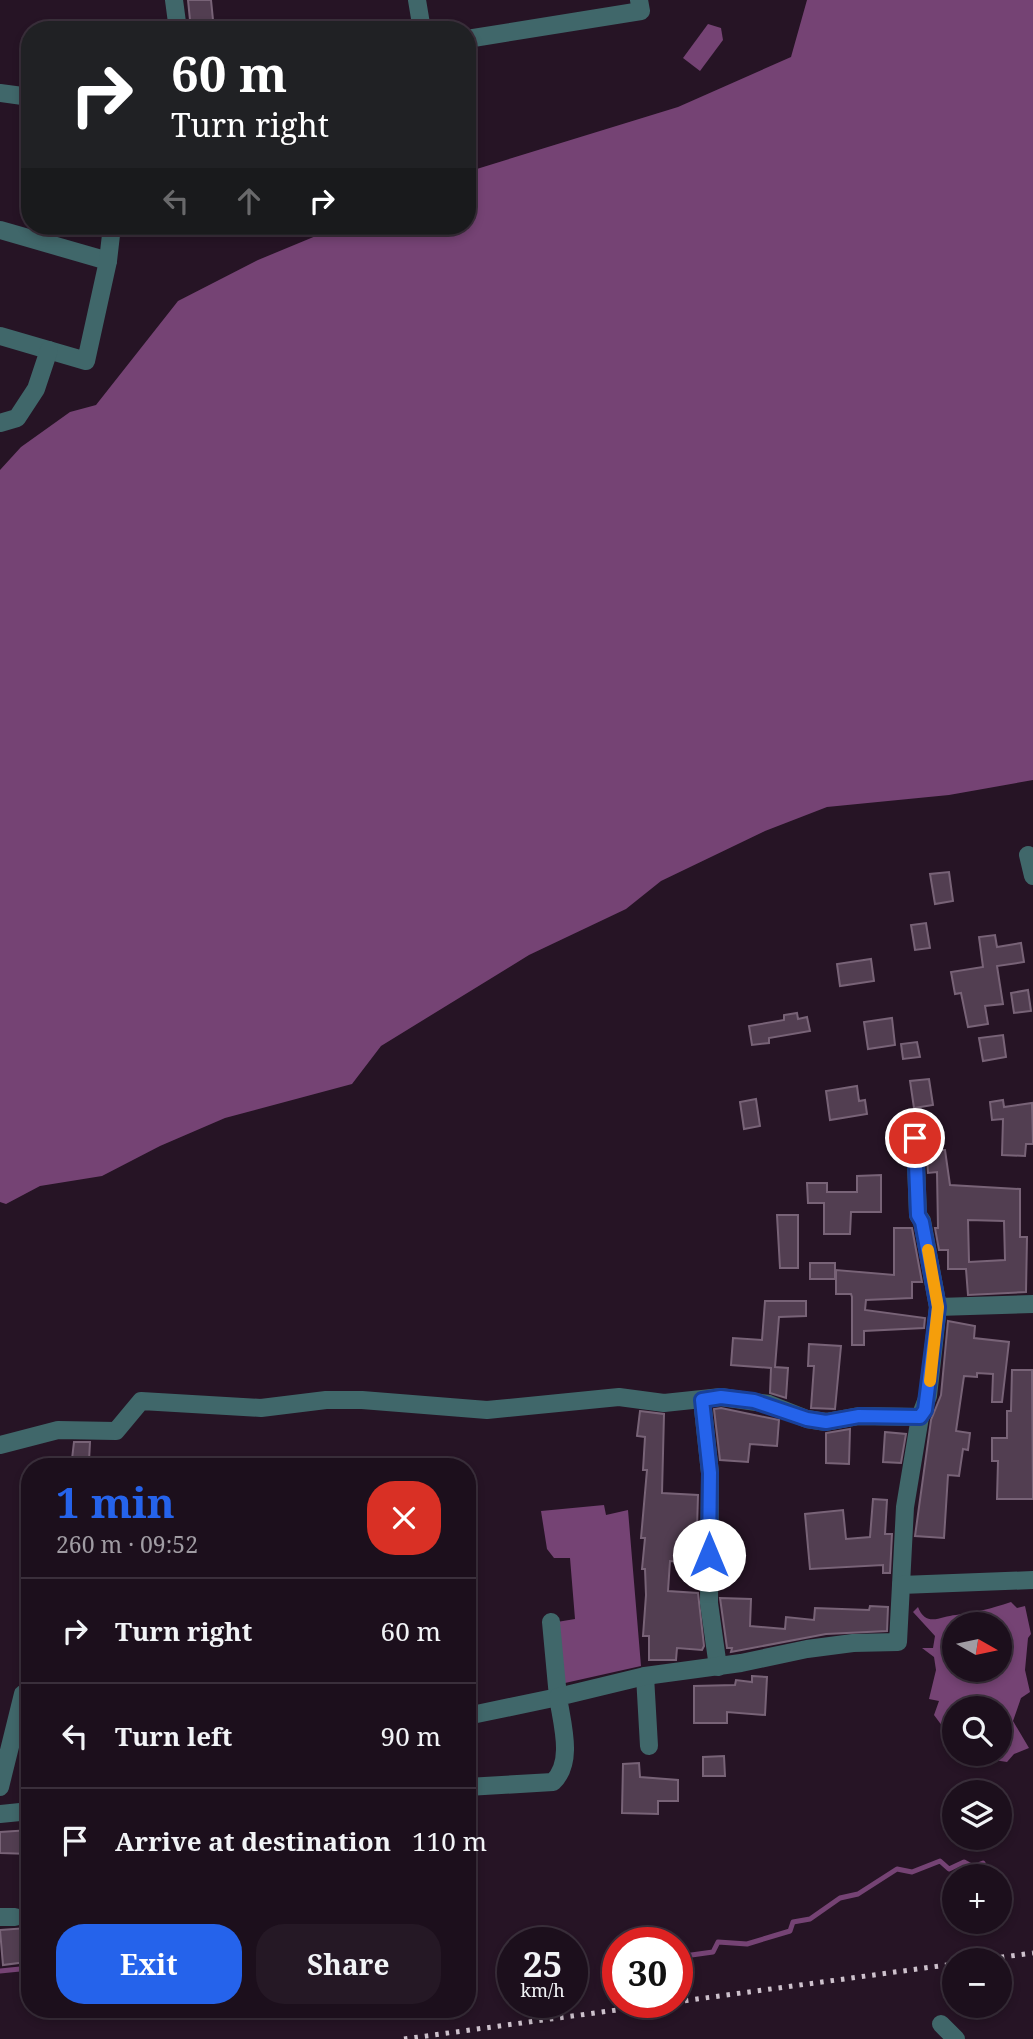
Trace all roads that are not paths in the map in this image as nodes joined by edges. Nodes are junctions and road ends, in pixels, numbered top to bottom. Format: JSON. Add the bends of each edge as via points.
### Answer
{"nodes":[{"id":1,"x":174,"y":0,"type":"edge"},
{"id":2,"x":417,"y":0,"type":"edge"},
{"id":3,"x":639,"y":0,"type":"edge"},
{"id":4,"x":177,"y":21,"type":"edge"},
{"id":5,"x":420,"y":21,"type":"edge"},
{"id":6,"x":476,"y":38,"type":"edge"},
{"id":7,"x":0,"y":93,"type":"edge"},
{"id":8,"x":21,"y":96,"type":"edge"},
{"id":9,"x":0,"y":229,"type":"edge"},
{"id":10,"x":111,"y":235,"type":"edge"},
{"id":11,"x":108,"y":261,"type":"junction"},
{"id":12,"x":0,"y":336,"type":"edge"},
{"id":13,"x":49,"y":351,"type":"junction"},
{"id":14,"x":0,"y":423,"type":"edge"},
{"id":15,"x":1028,"y":855,"type":"dead end"},
{"id":16,"x":1033,"y":876,"type":"edge"},
{"id":17,"x":915,"y":1138,"type":"dead end"},
{"id":18,"x":1033,"y":1304,"type":"edge"},
{"id":19,"x":938,"y":1307,"type":"junction"},
{"id":20,"x":702,"y":1400,"type":"junction"},
{"id":21,"x":920,"y":1417,"type":"junction"},
{"id":22,"x":0,"y":1445,"type":"edge"},
{"id":23,"x":1033,"y":1580,"type":"edge"},
{"id":24,"x":901,"y":1585,"type":"junction"},
{"id":25,"x":551,"y":1622,"type":"dead end"},
{"id":26,"x":718,"y":1667,"type":"junction"},
{"id":27,"x":645,"y":1676,"type":"junction"},
{"id":28,"x":558,"y":1698,"type":"junction"},
{"id":29,"x":21,"y":1702,"type":"edge"},
{"id":30,"x":476,"y":1714,"type":"edge"},
{"id":31,"x":649,"y":1746,"type":"dead end"},
{"id":32,"x":476,"y":1786,"type":"edge"},
{"id":33,"x":0,"y":1787,"type":"edge"},
{"id":34,"x":21,"y":1812,"type":"edge"},
{"id":35,"x":0,"y":1814,"type":"edge"},
{"id":36,"x":940,"y":2024,"type":"dead end"},
{"id":37,"x":956,"y":2039,"type":"edge"}],
"edges":[{"from":1,"to":4,"type":"street"},
{"from":2,"to":5,"type":"street"},
{"from":3,"to":6,"type":"street","via":[[641,11]]},
{"from":7,"to":8,"type":"street"},
{"from":9,"to":11,"type":"street"},
{"from":10,"to":11,"type":"street"},
{"from":11,"to":13,"type":"street","via":[[86,361]]},
{"from":12,"to":13,"type":"street"},
{"from":13,"to":14,"type":"street","via":[[36,389],[17,418]]},
{"from":15,"to":16,"type":"street"},
{"from":17,"to":19,"type":"street","via":[[918,1215]]},
{"from":18,"to":19,"type":"street"},
{"from":19,"to":21,"type":"street","via":[[928,1396]]},
{"from":20,"to":21,"type":"street","via":[[754,1401],[826,1422],[859,1416]]},
{"from":20,"to":22,"type":"street","via":[[664,1403],[619,1397],[487,1410],[362,1400],[261,1408],[141,1401],[116,1431],[58,1430]]},
{"from":20,"to":26,"type":"street","via":[[710,1473],[709,1602]]},
{"from":21,"to":24,"type":"street","via":[[905,1507]]},
{"from":23,"to":24,"type":"street"},
{"from":24,"to":26,"type":"street","via":[[898,1642],[807,1649]]},
{"from":25,"to":28,"type":"street"},
{"from":26,"to":27,"type":"street"},
{"from":27,"to":28,"type":"street"},
{"from":27,"to":31,"type":"street"},
{"from":28,"to":30,"type":"street"},
{"from":28,"to":32,"type":"street","via":[[566,1760],[562,1773],[553,1782]]},
{"from":29,"to":33,"type":"street"},
{"from":34,"to":35,"type":"street"},
{"from":36,"to":37,"type":"street"}]}
